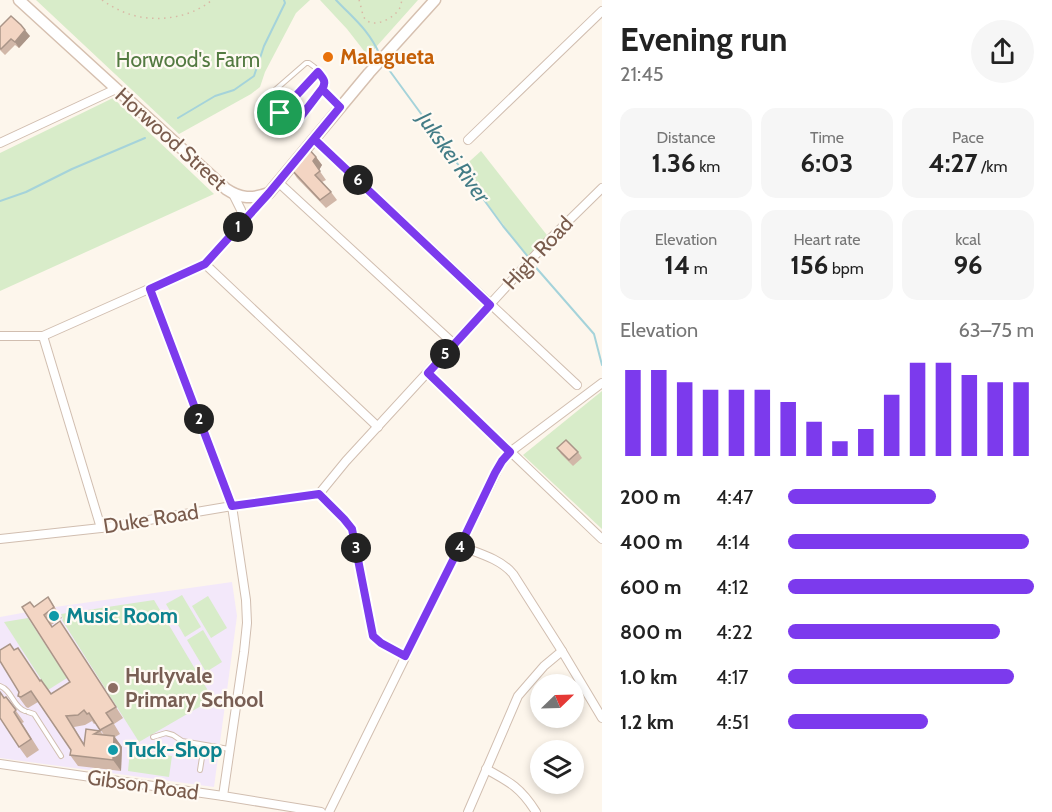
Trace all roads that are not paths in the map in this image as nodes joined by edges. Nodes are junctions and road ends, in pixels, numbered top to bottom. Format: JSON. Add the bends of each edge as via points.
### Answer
{"nodes":[{"id":1,"x":18,"y":0,"type":"edge"},
{"id":2,"x":435,"y":0,"type":"edge"},
{"id":3,"x":602,"y":11,"type":"edge"},
{"id":4,"x":318,"y":72,"type":"junction"},
{"id":5,"x":116,"y":89,"type":"junction"},
{"id":6,"x":322,"y":89,"type":"junction"},
{"id":7,"x":340,"y":107,"type":"junction"},
{"id":8,"x":280,"y":113,"type":"junction"},
{"id":9,"x":314,"y":139,"type":"junction"},
{"id":10,"x":468,"y":140,"type":"dead end"},
{"id":11,"x":0,"y":143,"type":"edge"},
{"id":12,"x":278,"y":182,"type":"junction"},
{"id":13,"x":602,"y":188,"type":"edge"},
{"id":14,"x":269,"y":193,"type":"junction"},
{"id":15,"x":233,"y":194,"type":"junction"},
{"id":16,"x":243,"y":221,"type":"junction"},
{"id":17,"x":205,"y":264,"type":"junction"},
{"id":18,"x":150,"y":289,"type":"junction"},
{"id":19,"x":490,"y":305,"type":"junction"},
{"id":20,"x":0,"y":336,"type":"edge"},
{"id":21,"x":43,"y":336,"type":"junction"},
{"id":22,"x":454,"y":344,"type":"junction"},
{"id":23,"x":428,"y":373,"type":"junction"},
{"id":24,"x":602,"y":383,"type":"edge"},
{"id":25,"x":577,"y":385,"type":"dead end"},
{"id":26,"x":378,"y":427,"type":"junction"},
{"id":27,"x":510,"y":452,"type":"junction"},
{"id":28,"x":319,"y":494,"type":"junction"},
{"id":29,"x":232,"y":506,"type":"junction"},
{"id":30,"x":101,"y":528,"type":"junction"},
{"id":31,"x":0,"y":539,"type":"edge"},
{"id":32,"x":602,"y":539,"type":"edge"},
{"id":33,"x":460,"y":546,"type":"junction"},
{"id":34,"x":562,"y":651,"type":"junction"},
{"id":35,"x":405,"y":656,"type":"junction"},
{"id":36,"x":0,"y":686,"type":"edge"},
{"id":37,"x":602,"y":718,"type":"edge"},
{"id":38,"x":153,"y":737,"type":"dead end"},
{"id":39,"x":204,"y":745,"type":"junction"},
{"id":40,"x":230,"y":750,"type":"junction"},
{"id":41,"x":61,"y":756,"type":"dead end"},
{"id":42,"x":0,"y":764,"type":"edge"},
{"id":43,"x":486,"y":769,"type":"junction"},
{"id":44,"x":200,"y":770,"type":"dead end"},
{"id":45,"x":223,"y":796,"type":"junction"},
{"id":46,"x":321,"y":812,"type":"edge"},
{"id":47,"x":329,"y":812,"type":"edge"},
{"id":48,"x":468,"y":812,"type":"edge"},
{"id":49,"x":536,"y":812,"type":"edge"}],
"edges":[{"from":1,"to":5,"type":"main road","name":"Horwood Street"},
{"from":2,"to":7,"type":"main road"},
{"from":3,"to":10,"type":"street"},
{"from":4,"to":6,"type":"lane","via":[[325,84]]},
{"from":4,"to":8,"type":"lane"},
{"from":4,"to":8,"type":"lane","via":[[306,63],[275,90],[272,100]]},
{"from":5,"to":11,"type":"street"},
{"from":5,"to":15,"type":"main road","name":"Horwood Street"},
{"from":6,"to":7,"type":"lane"},
{"from":6,"to":8,"type":"lane","via":[[296,123],[289,124]]},
{"from":7,"to":9,"type":"main road"},
{"from":9,"to":12,"type":"main road"},
{"from":9,"to":19,"type":"street"},
{"from":12,"to":14,"type":"main road"},
{"from":12,"to":22,"type":"street"},
{"from":13,"to":19,"type":"street","name":"High Road"},
{"from":14,"to":15,"type":"main road","name":"Horwood Street","via":[[251,198]]},
{"from":14,"to":16,"type":"street"},
{"from":15,"to":16,"type":"street"},
{"from":16,"to":17,"type":"street"},
{"from":17,"to":18,"type":"street"},
{"from":17,"to":26,"type":"street"},
{"from":18,"to":21,"type":"street"},
{"from":18,"to":29,"type":"street"},
{"from":19,"to":22,"type":"street","name":"High Road"},
{"from":19,"to":25,"type":"street"},
{"from":20,"to":21,"type":"street"},
{"from":21,"to":30,"type":"street"},
{"from":22,"to":23,"type":"street","name":"High Road"},
{"from":23,"to":26,"type":"street"},
{"from":23,"to":27,"type":"street"},
{"from":24,"to":27,"type":"street"},
{"from":26,"to":28,"type":"street"},
{"from":27,"to":32,"type":"street"},
{"from":27,"to":33,"type":"street","via":[[495,473]]},
{"from":28,"to":29,"type":"street","name":"Duke Road"},
{"from":28,"to":35,"type":"street","via":[[352,529],[373,636]]},
{"from":29,"to":30,"type":"street","name":"Duke Road"},
{"from":29,"to":40,"type":"street","via":[[248,613]]},
{"from":30,"to":31,"type":"street","name":"Duke Road"},
{"from":33,"to":34,"type":"street","via":[[509,569]]},
{"from":33,"to":35,"type":"street"},
{"from":34,"to":37,"type":"street"},
{"from":34,"to":43,"type":"street","via":[[518,696]]},
{"from":35,"to":47,"type":"street"},
{"from":36,"to":41,"type":"lane","via":[[5,687],[19,708],[34,714]]},
{"from":38,"to":39,"type":"lane","via":[[166,733]]},
{"from":39,"to":40,"type":"lane"},
{"from":39,"to":44,"type":"lane"},
{"from":40,"to":45,"type":"street"},
{"from":42,"to":45,"type":"street","name":"Gibson Road"},
{"from":43,"to":48,"type":"street"},
{"from":43,"to":49,"type":"street","via":[[520,790]]},
{"from":45,"to":46,"type":"street","name":"Gibson Road"}]}
